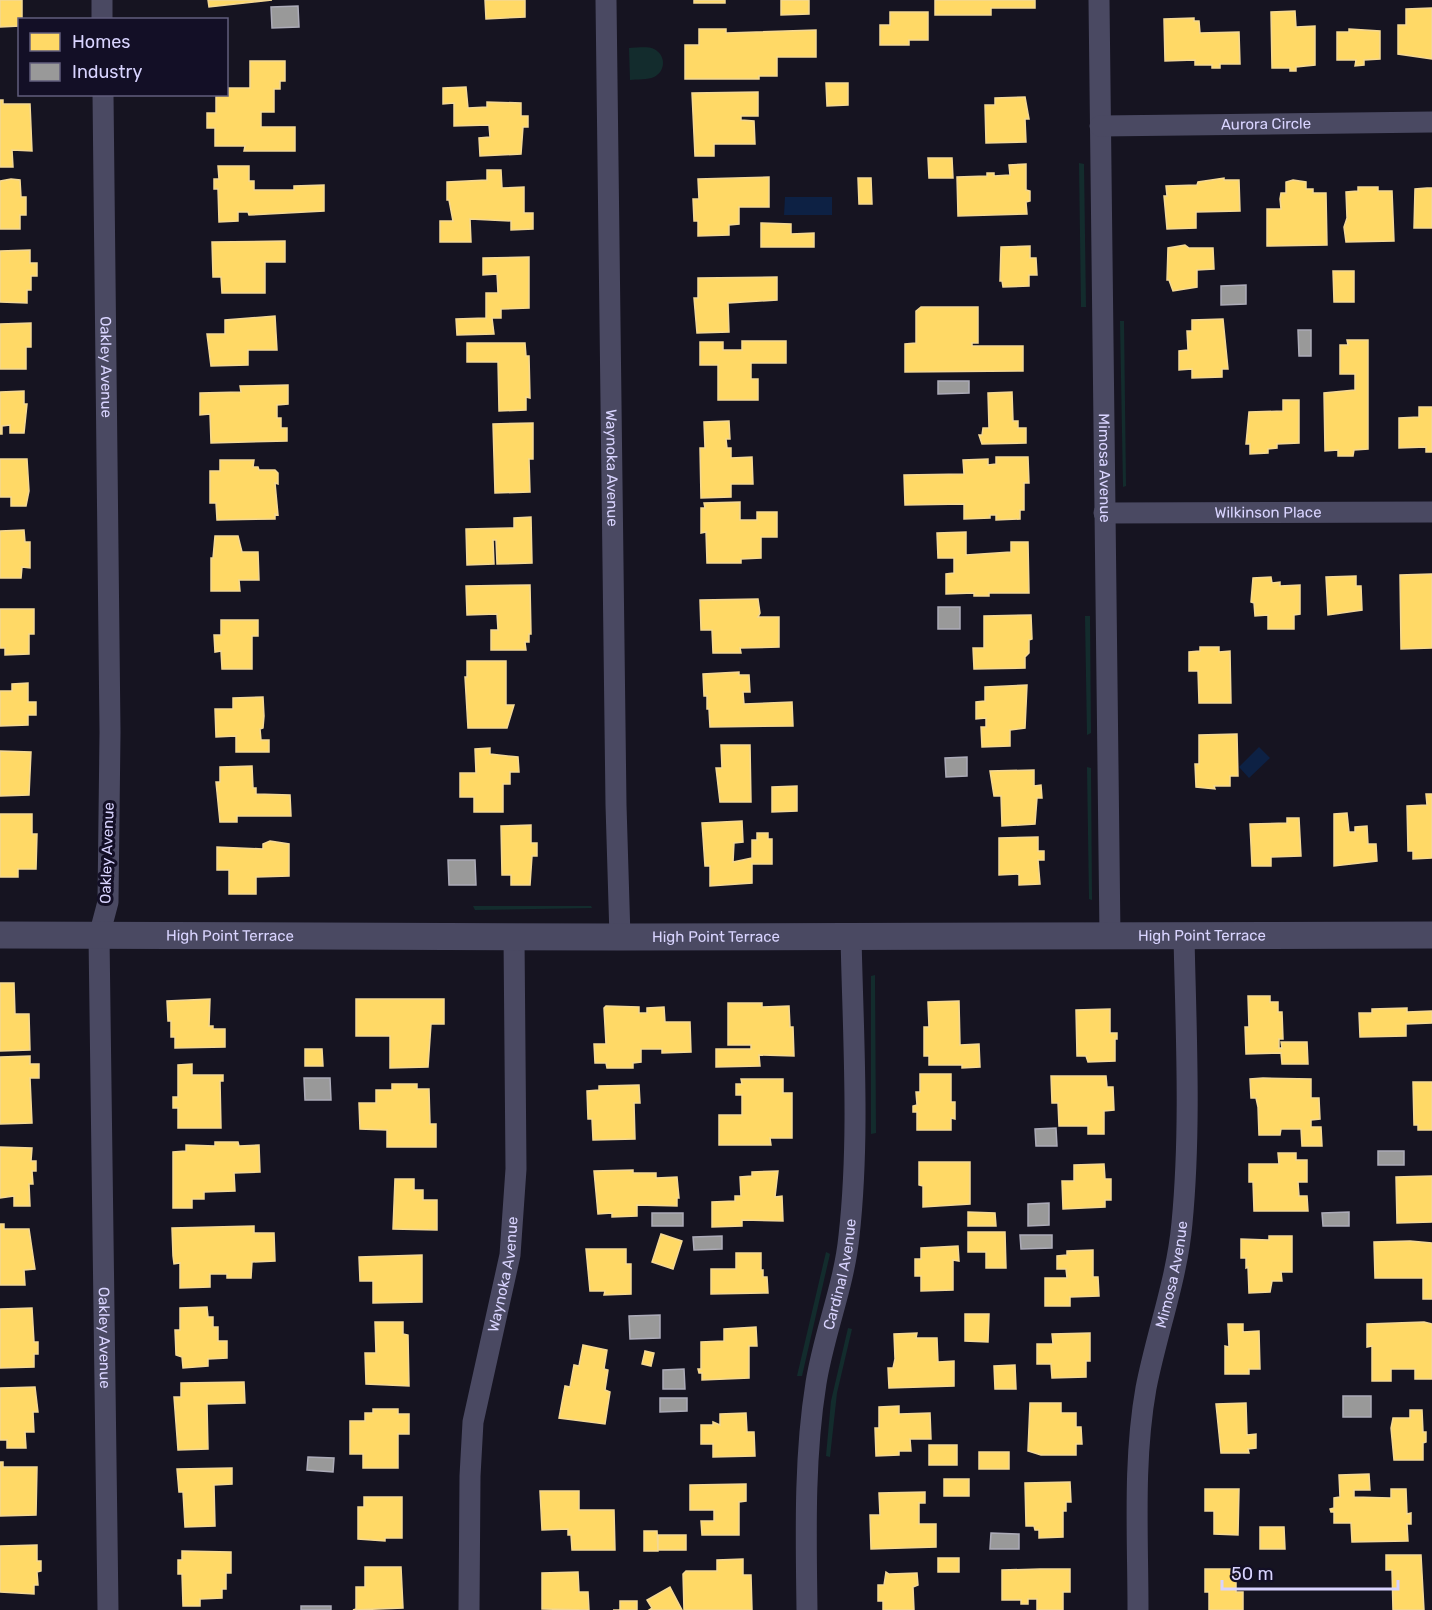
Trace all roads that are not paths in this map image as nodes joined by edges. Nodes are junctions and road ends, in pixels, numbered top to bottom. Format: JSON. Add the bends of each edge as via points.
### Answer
{"nodes":[{"id":1,"x":102,"y":0,"type":"edge"},
{"id":2,"x":606,"y":0,"type":"edge"},
{"id":3,"x":1099,"y":0,"type":"edge"},
{"id":4,"x":102,"y":18,"type":"edge"},
{"id":5,"x":103,"y":96,"type":"edge"},
{"id":6,"x":1432,"y":122,"type":"edge"},
{"id":7,"x":1100,"y":126,"type":"junction"},
{"id":8,"x":1432,"y":512,"type":"edge"},
{"id":9,"x":1104,"y":513,"type":"junction"},
{"id":10,"x":0,"y":935,"type":"edge"},
{"id":11,"x":1432,"y":935,"type":"edge"},
{"id":12,"x":99,"y":936,"type":"junction"},
{"id":13,"x":514,"y":936,"type":"junction"},
{"id":14,"x":850,"y":936,"type":"junction"},
{"id":15,"x":620,"y":937,"type":"junction"},
{"id":16,"x":1110,"y":937,"type":"junction"},
{"id":17,"x":1184,"y":937,"type":"junction"},
{"id":18,"x":108,"y":1610,"type":"edge"},
{"id":19,"x":469,"y":1610,"type":"edge"},
{"id":20,"x":807,"y":1610,"type":"edge"},
{"id":21,"x":1138,"y":1610,"type":"edge"}],
"edges":[{"from":1,"to":4,"type":"street"},
{"from":2,"to":15,"type":"street","name":"Waynoka Avenue"},
{"from":3,"to":7,"type":"street","name":"Mimosa Avenue"},
{"from":5,"to":12,"type":"street","name":"Oakley Avenue","via":[[110,732],[108,902]]},
{"from":6,"to":7,"type":"street","name":"Aurora Circle"},
{"from":7,"to":9,"type":"street","name":"Mimosa Avenue"},
{"from":8,"to":9,"type":"street","name":"Wilkinson Place"},
{"from":9,"to":16,"type":"street","name":"Mimosa Avenue"},
{"from":10,"to":12,"type":"street","name":"High Point Terrace"},
{"from":11,"to":17,"type":"street","name":"High Point Terrace"},
{"from":12,"to":13,"type":"street","name":"High Point Terrace"},
{"from":12,"to":18,"type":"street","name":"Oakley Avenue"},
{"from":13,"to":15,"type":"street","name":"High Point Terrace"},
{"from":13,"to":19,"type":"street","name":"Waynoka Avenue","via":[[516,1169],[510,1255],[473,1422]]},
{"from":14,"to":15,"type":"street","name":"High Point Terrace"},
{"from":14,"to":16,"type":"street","name":"High Point Terrace"},
{"from":14,"to":20,"type":"street","name":"Cardinal Avenue","via":[[852,1208],[844,1269],[818,1371],[809,1438]]},
{"from":16,"to":17,"type":"street","name":"High Point Terrace"},
{"from":17,"to":21,"type":"street","name":"Mimosa Avenue","via":[[1186,1142],[1182,1220],[1143,1409],[1138,1464]]}]}
